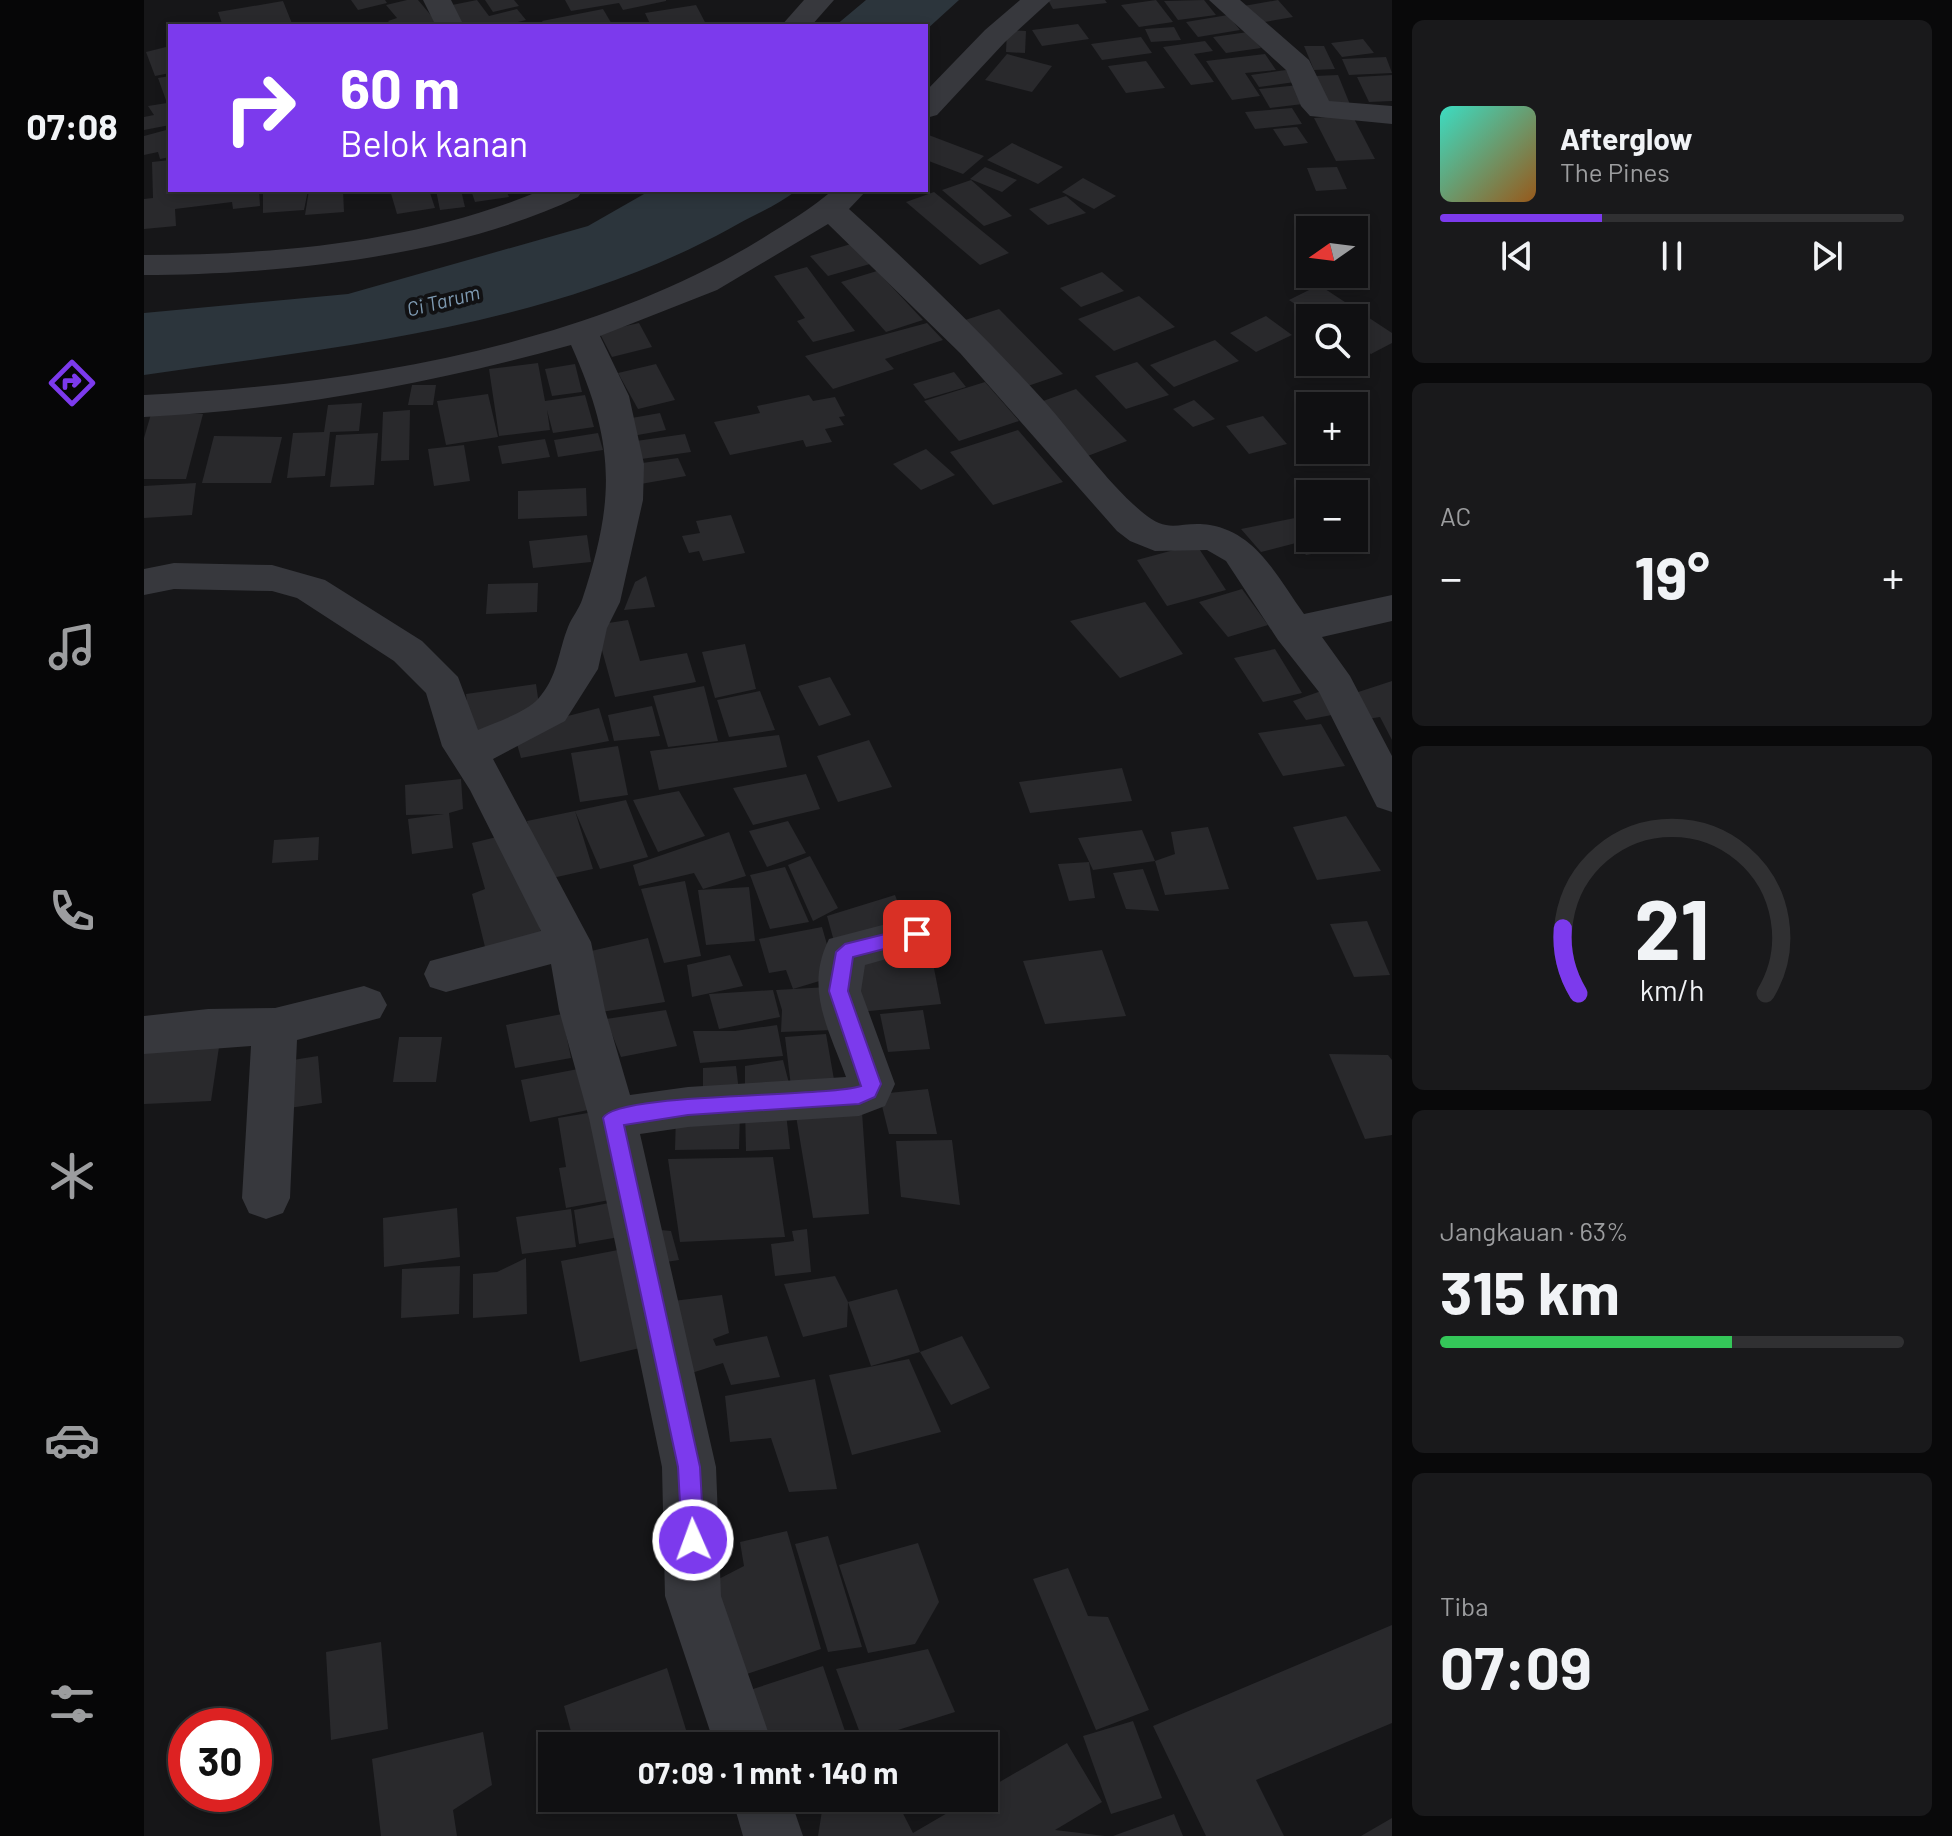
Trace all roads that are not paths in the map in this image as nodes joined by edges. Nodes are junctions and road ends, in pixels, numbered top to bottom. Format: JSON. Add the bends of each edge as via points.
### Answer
{"nodes":[{"id":1,"x":437,"y":0,"type":"edge"},
{"id":2,"x":820,"y":0,"type":"edge"},
{"id":3,"x":1037,"y":0,"type":"edge"},
{"id":4,"x":1223,"y":0,"type":"edge"},
{"id":5,"x":449,"y":24,"type":"edge"},
{"id":6,"x":797,"y":24,"type":"edge"},
{"id":7,"x":928,"y":107,"type":"edge"},
{"id":8,"x":1392,"y":115,"type":"edge"},
{"id":9,"x":562,"y":192,"type":"edge"},
{"id":10,"x":840,"y":199,"type":"edge"},
{"id":11,"x":144,"y":265,"type":"edge"},
{"id":12,"x":582,"y":333,"type":"junction"},
{"id":13,"x":144,"y":406,"type":"edge"},
{"id":14,"x":144,"y":582,"type":"edge"},
{"id":15,"x":1392,"y":608,"type":"edge"},
{"id":16,"x":1292,"y":630,"type":"junction"},
{"id":17,"x":470,"y":753,"type":"dead end"},
{"id":18,"x":1392,"y":796,"type":"edge"},
{"id":19,"x":917,"y":934,"type":"dead end"},
{"id":20,"x":569,"y":942,"type":"junction"},
{"id":21,"x":446,"y":974,"type":"dead end"},
{"id":22,"x":364,"y":1005,"type":"dead end"},
{"id":23,"x":275,"y":1027,"type":"junction"},
{"id":24,"x":144,"y":1035,"type":"edge"},
{"id":25,"x":613,"y":1118,"type":"junction"},
{"id":26,"x":266,"y":1198,"type":"dead end"},
{"id":27,"x":739,"y":1732,"type":"edge"},
{"id":28,"x":765,"y":1812,"type":"edge"},
{"id":29,"x":773,"y":1836,"type":"edge"}],
"edges":[{"from":1,"to":5,"type":"street"},
{"from":2,"to":6,"type":"street"},
{"from":3,"to":7,"type":"street"},
{"from":4,"to":8,"type":"street","via":[[1299,66],[1321,110]]},
{"from":9,"to":11,"type":"street","via":[[522,210],[411,240],[313,259]]},
{"from":10,"to":12,"type":"street","via":[[763,253],[660,306]]},
{"from":10,"to":16,"type":"street","via":[[907,279],[1054,434],[1115,509],[1163,541],[1207,535],[1223,540],[1239,552]]},
{"from":12,"to":13,"type":"street","via":[[378,379],[221,403]]},
{"from":12,"to":17,"type":"street","via":[[611,396],[626,464],[625,500],[610,568],[578,669],[551,711]]},
{"from":14,"to":20,"type":"street","via":[[174,576],[272,578],[311,589],[408,651],[444,687],[471,762],[487,783]]},
{"from":15,"to":16,"type":"street"},
{"from":16,"to":18,"type":"street","via":[[1336,686]]},
{"from":19,"to":25,"type":"street","via":[[845,952],[838,991],[872,1084],[868,1092]]},
{"from":20,"to":21,"type":"street"},
{"from":20,"to":25,"type":"street"},
{"from":22,"to":23,"type":"street"},
{"from":23,"to":24,"type":"street"},
{"from":23,"to":26,"type":"street"},
{"from":25,"to":27,"type":"street","via":[[689,1467],[693,1596]]},
{"from":28,"to":29,"type":"street"}]}
